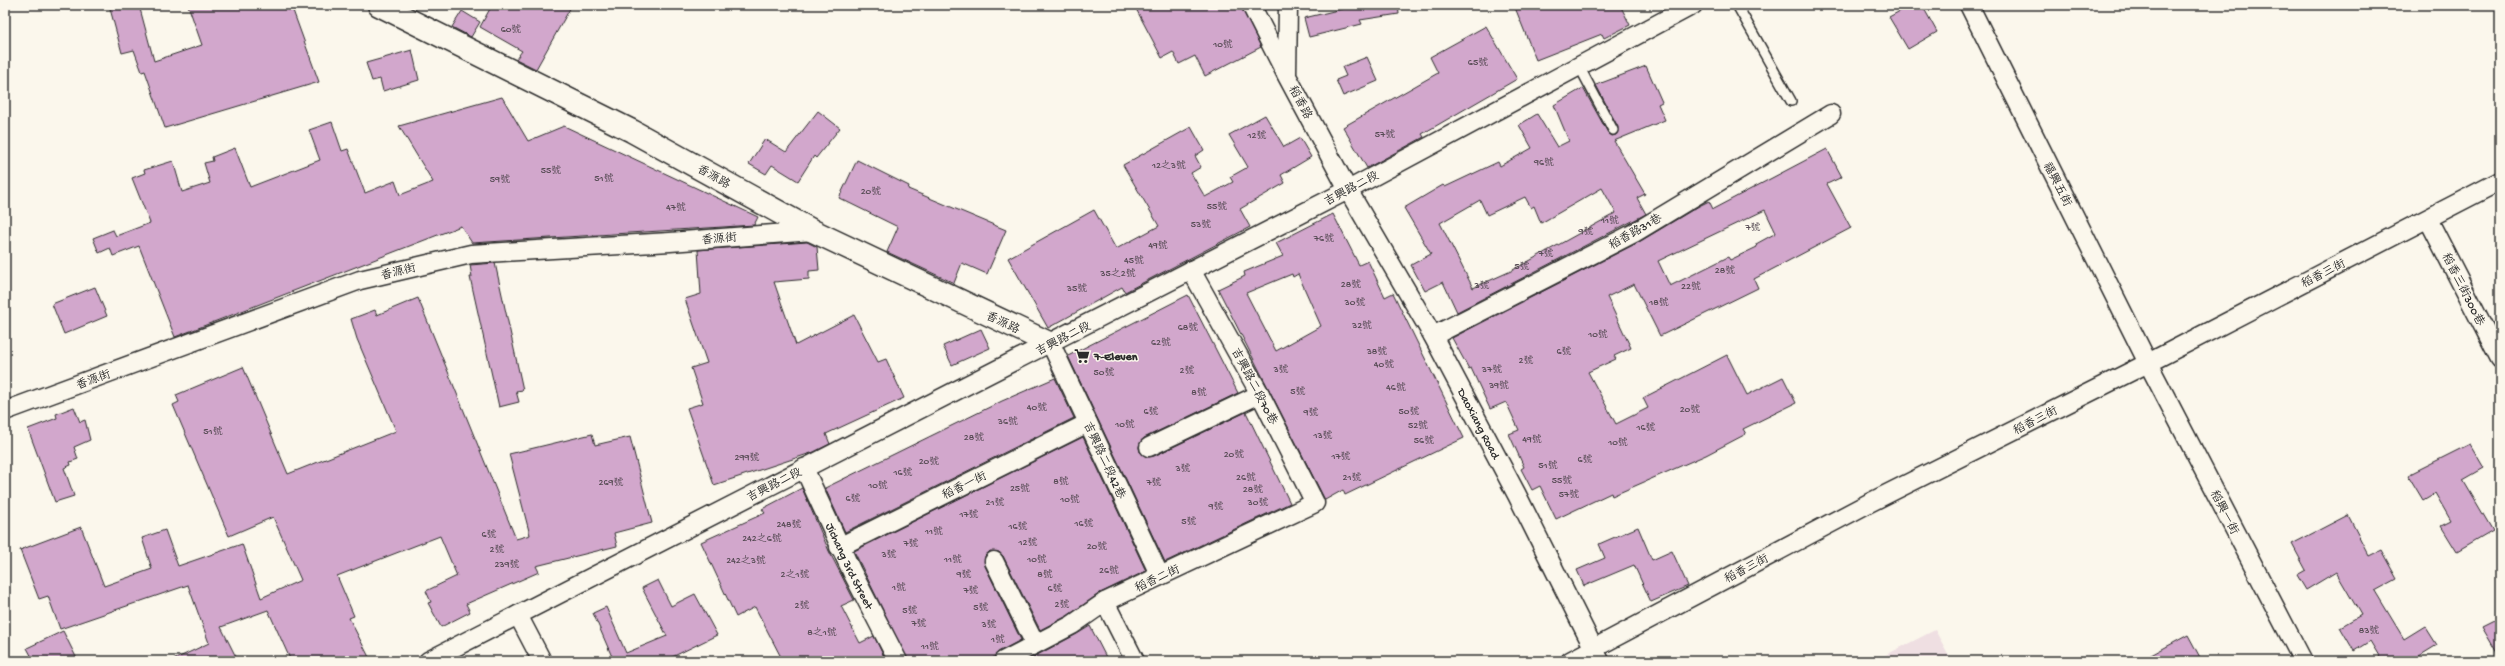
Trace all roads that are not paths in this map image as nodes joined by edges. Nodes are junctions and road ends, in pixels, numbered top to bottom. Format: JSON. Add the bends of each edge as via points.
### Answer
{"nodes":[{"id":1,"x":378,"y":5,"type":"edge"},
{"id":2,"x":1251,"y":5,"type":"edge"},
{"id":3,"x":1288,"y":5,"type":"edge"},
{"id":4,"x":1693,"y":5,"type":"edge"},
{"id":5,"x":1737,"y":5,"type":"edge"},
{"id":6,"x":1969,"y":5,"type":"edge"},
{"id":7,"x":1580,"y":66,"type":"junction"},
{"id":8,"x":1287,"y":76,"type":"junction"},
{"id":9,"x":1791,"y":101,"type":"dead end"},
{"id":10,"x":1831,"y":114,"type":"dead end"},
{"id":11,"x":1613,"y":130,"type":"dead end"},
{"id":12,"x":2500,"y":181,"type":"edge"},
{"id":13,"x":1348,"y":190,"type":"junction"},
{"id":14,"x":2428,"y":219,"type":"junction"},
{"id":15,"x":813,"y":231,"type":"junction"},
{"id":16,"x":1191,"y":270,"type":"junction"},
{"id":17,"x":1432,"y":336,"type":"junction"},
{"id":18,"x":1051,"y":344,"type":"junction"},
{"id":19,"x":2500,"y":359,"type":"edge"},
{"id":20,"x":2148,"y":363,"type":"junction"},
{"id":21,"x":1260,"y":394,"type":"junction"},
{"id":22,"x":5,"y":411,"type":"edge"},
{"id":23,"x":1088,"y":423,"type":"junction"},
{"id":24,"x":1149,"y":447,"type":"dead end"},
{"id":25,"x":804,"y":468,"type":"junction"},
{"id":26,"x":1315,"y":503,"type":"joint"},
{"id":27,"x":839,"y":547,"type":"junction"},
{"id":28,"x":994,"y":561,"type":"dead end"},
{"id":29,"x":1160,"y":576,"type":"junction"},
{"id":30,"x":1105,"y":602,"type":"junction"},
{"id":31,"x":518,"y":615,"type":"junction"},
{"id":32,"x":1035,"y":644,"type":"junction"},
{"id":33,"x":1596,"y":654,"type":"edge"},
{"id":34,"x":428,"y":661,"type":"edge"},
{"id":35,"x":542,"y":661,"type":"edge"},
{"id":36,"x":898,"y":661,"type":"edge"},
{"id":37,"x":1003,"y":661,"type":"edge"},
{"id":38,"x":1135,"y":661,"type":"edge"},
{"id":39,"x":1570,"y":661,"type":"edge"},
{"id":40,"x":2303,"y":661,"type":"edge"}],
"edges":[{"from":1,"to":15,"type":"street","name":"香源路","via":[[632,131]]},
{"from":2,"to":8,"type":"street"},
{"from":3,"to":8,"type":"street","name":"稻香路"},
{"from":4,"to":7,"type":"street","name":"吉興路二段"},
{"from":5,"to":9,"type":"lane"},
{"from":6,"to":20,"type":"street","name":"福興五街"},
{"from":7,"to":11,"type":"lane"},
{"from":7,"to":13,"type":"street","name":"吉興路二段"},
{"from":8,"to":13,"type":"street","name":"稻香路"},
{"from":10,"to":17,"type":"street","name":"稻香路31巷","via":[[1634,233]]},
{"from":12,"to":14,"type":"street","name":"稻香三街"},
{"from":13,"to":16,"type":"street","name":"吉興路二段"},
{"from":13,"to":17,"type":"street","name":"Daoxiang Road"},
{"from":14,"to":19,"type":"street","name":"稻香三街300巷"},
{"from":14,"to":20,"type":"street","name":"稻香三街"},
{"from":15,"to":18,"type":"street","name":"香源路"},
{"from":15,"to":22,"type":"street","name":"香源街","via":[[471,254],[360,280]]},
{"from":16,"to":18,"type":"street","name":"吉興路二段"},
{"from":16,"to":21,"type":"street","name":"吉興路二段70巷"},
{"from":17,"to":33,"type":"street","name":"Daoxiang Road","via":[[1517,495]]},
{"from":18,"to":23,"type":"street","name":"吉興路二段42巷"},
{"from":18,"to":25,"type":"street","name":"吉興路二段"},
{"from":20,"to":33,"type":"street","name":"稻香三街","via":[[1869,503]]},
{"from":20,"to":40,"type":"street","name":"稻興一街"},
{"from":21,"to":24,"type":"street"},
{"from":21,"to":26,"type":"street","name":"吉興路二段70巷"},
{"from":23,"to":27,"type":"street","name":"稻香一街"},
{"from":23,"to":29,"type":"street","name":"吉興路二段42巷"},
{"from":25,"to":27,"type":"street","name":"Jichang 3rd Street"},
{"from":25,"to":31,"type":"street","name":"吉興路二段"},
{"from":26,"to":29,"type":"street","name":"稻香二街"},
{"from":27,"to":36,"type":"street","name":"Jichang 3rd Street"},
{"from":28,"to":32,"type":"street"},
{"from":29,"to":30,"type":"street","name":"稻香二街"},
{"from":30,"to":32,"type":"street","name":"稻香二街","via":[[1072,625]]},
{"from":30,"to":38,"type":"street"},
{"from":31,"to":34,"type":"street","name":"吉興路二段"},
{"from":31,"to":35,"type":"street"},
{"from":32,"to":37,"type":"street","name":"稻香二街"},
{"from":33,"to":39,"type":"street","name":"稻香三街"}]}
